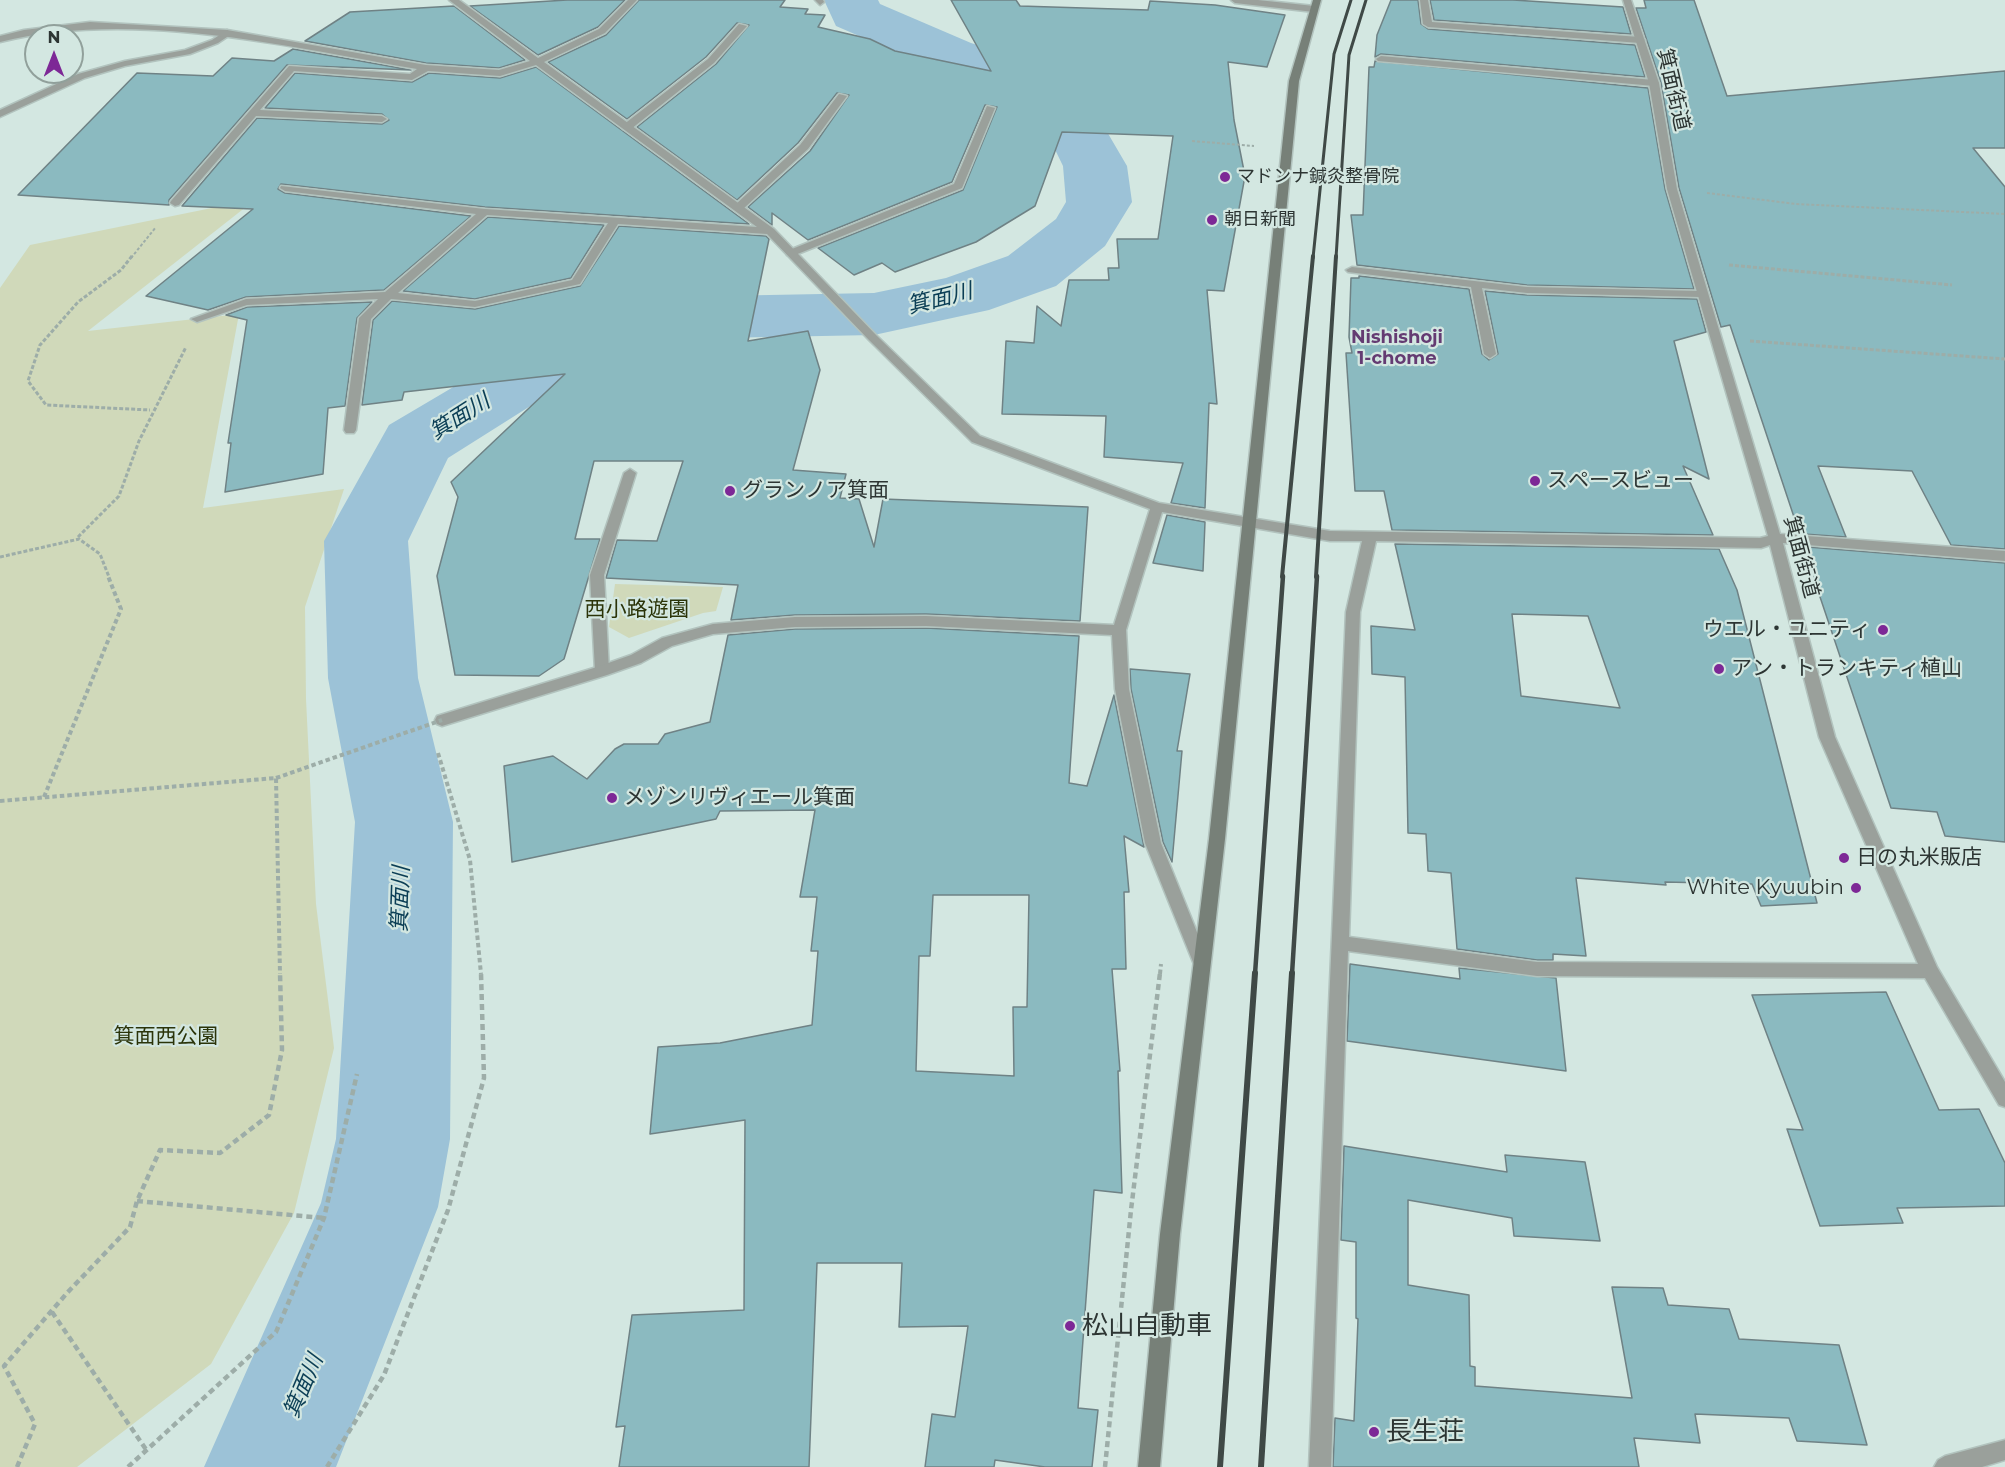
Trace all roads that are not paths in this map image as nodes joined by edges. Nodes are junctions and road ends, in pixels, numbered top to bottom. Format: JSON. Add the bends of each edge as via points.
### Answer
{"nodes":[{"id":1,"x":453,"y":0,"type":"edge"},
{"id":2,"x":633,"y":0,"type":"edge"},
{"id":3,"x":1235,"y":0,"type":"edge"},
{"id":4,"x":1424,"y":0,"type":"edge"},
{"id":5,"x":1627,"y":0,"type":"edge"},
{"id":6,"x":1316,"y":5,"type":"edge"},
{"id":7,"x":742,"y":26,"type":"dead end"},
{"id":8,"x":227,"y":33,"type":"junction"},
{"id":9,"x":0,"y":39,"type":"edge"},
{"id":10,"x":1640,"y":40,"type":"junction"},
{"id":11,"x":1381,"y":59,"type":"dead end"},
{"id":12,"x":536,"y":62,"type":"junction"},
{"id":13,"x":426,"y":68,"type":"junction"},
{"id":14,"x":1654,"y":83,"type":"junction"},
{"id":15,"x":842,"y":96,"type":"dead end"},
{"id":16,"x":990,"y":108,"type":"dead end"},
{"id":17,"x":251,"y":112,"type":"junction"},
{"id":18,"x":0,"y":114,"type":"edge"},
{"id":19,"x":382,"y":119,"type":"dead end"},
{"id":20,"x":627,"y":127,"type":"junction"},
{"id":21,"x":285,"y":188,"type":"dead end"},
{"id":22,"x":175,"y":203,"type":"road end"},
{"id":23,"x":739,"y":207,"type":"junction"},
{"id":24,"x":485,"y":212,"type":"junction"},
{"id":25,"x":615,"y":220,"type":"junction"},
{"id":26,"x":770,"y":231,"type":"junction"},
{"id":27,"x":791,"y":253,"type":"junction"},
{"id":28,"x":1352,"y":270,"type":"dead end"},
{"id":29,"x":1476,"y":285,"type":"junction"},
{"id":30,"x":1700,"y":294,"type":"junction"},
{"id":31,"x":388,"y":295,"type":"junction"},
{"id":32,"x":200,"y":318,"type":"road end"},
{"id":33,"x":1490,"y":354,"type":"dead end"},
{"id":34,"x":350,"y":430,"type":"dead end"},
{"id":35,"x":630,"y":473,"type":"dead end"},
{"id":36,"x":1157,"y":507,"type":"junction"},
{"id":37,"x":1249,"y":522,"type":"junction"},
{"id":38,"x":1370,"y":536,"type":"junction"},
{"id":39,"x":1774,"y":538,"type":"junction"},
{"id":40,"x":2005,"y":556,"type":"edge"},
{"id":41,"x":1119,"y":630,"type":"junction"},
{"id":42,"x":602,"y":671,"type":"junction"},
{"id":43,"x":435,"y":721,"type":"road end"},
{"id":44,"x":1341,"y":943,"type":"junction"},
{"id":45,"x":1201,"y":962,"type":"junction"},
{"id":46,"x":1929,"y":971,"type":"junction"},
{"id":47,"x":2005,"y":1099,"type":"edge"},
{"id":48,"x":2005,"y":1450,"type":"edge"},
{"id":49,"x":1149,"y":1467,"type":"edge"},
{"id":50,"x":1320,"y":1467,"type":"edge"},
{"id":51,"x":1945,"y":1467,"type":"edge"}],
"edges":[{"from":1,"to":12,"type":"street"},
{"from":2,"to":12,"type":"street","via":[[602,31]]},
{"from":3,"to":6,"type":"street"},
{"from":4,"to":10,"type":"street","via":[[1428,24]]},
{"from":5,"to":10,"type":"street","name":"箕面街道"},
{"from":6,"to":37,"type":"street","via":[[1293,81]]},
{"from":7,"to":20,"type":"street","via":[[711,61]]},
{"from":8,"to":9,"type":"street","via":[[90,25]]},
{"from":8,"to":13,"type":"street"},
{"from":8,"to":18,"type":"street","via":[[214,44],[198,49],[88,75],[24,100]]},
{"from":10,"to":14,"type":"street","name":"箕面街道"},
{"from":11,"to":14,"type":"street"},
{"from":12,"to":13,"type":"street","via":[[500,73]]},
{"from":12,"to":20,"type":"street"},
{"from":13,"to":17,"type":"street","via":[[412,77],[292,68]]},
{"from":14,"to":30,"type":"street","name":"箕面街道","via":[[1671,189]]},
{"from":15,"to":23,"type":"street","via":[[804,147]]},
{"from":16,"to":27,"type":"street","via":[[958,186]]},
{"from":17,"to":19,"type":"street"},
{"from":17,"to":22,"type":"street"},
{"from":20,"to":23,"type":"street"},
{"from":21,"to":24,"type":"street"},
{"from":23,"to":26,"type":"street"},
{"from":24,"to":25,"type":"street"},
{"from":24,"to":31,"type":"street"},
{"from":25,"to":26,"type":"street"},
{"from":25,"to":31,"type":"street","via":[[576,282],[475,304]]},
{"from":26,"to":27,"type":"street"},
{"from":27,"to":36,"type":"street","via":[[976,439]]},
{"from":28,"to":29,"type":"street"},
{"from":29,"to":30,"type":"street"},
{"from":29,"to":33,"type":"street"},
{"from":30,"to":39,"type":"street","name":"箕面街道"},
{"from":31,"to":32,"type":"street","via":[[246,302]]},
{"from":31,"to":34,"type":"street","via":[[365,318]]},
{"from":35,"to":42,"type":"street","via":[[597,574]]},
{"from":36,"to":37,"type":"street"},
{"from":36,"to":41,"type":"street"},
{"from":37,"to":38,"type":"street","via":[[1330,536]]},
{"from":37,"to":45,"type":"street"},
{"from":38,"to":39,"type":"street","via":[[1761,543]]},
{"from":38,"to":44,"type":"street","via":[[1353,612]]},
{"from":39,"to":40,"type":"street"},
{"from":39,"to":46,"type":"street","name":"箕面街道","via":[[1827,737]]},
{"from":41,"to":42,"type":"street","via":[[926,621],[795,622],[713,629],[668,642]]},
{"from":41,"to":45,"type":"street","via":[[1122,689],[1153,843]]},
{"from":42,"to":43,"type":"street"},
{"from":44,"to":46,"type":"street","via":[[1537,969]]},
{"from":44,"to":50,"type":"street"},
{"from":45,"to":49,"type":"street"},
{"from":46,"to":47,"type":"street","name":"箕面街道"},
{"from":48,"to":51,"type":"street"}]}
